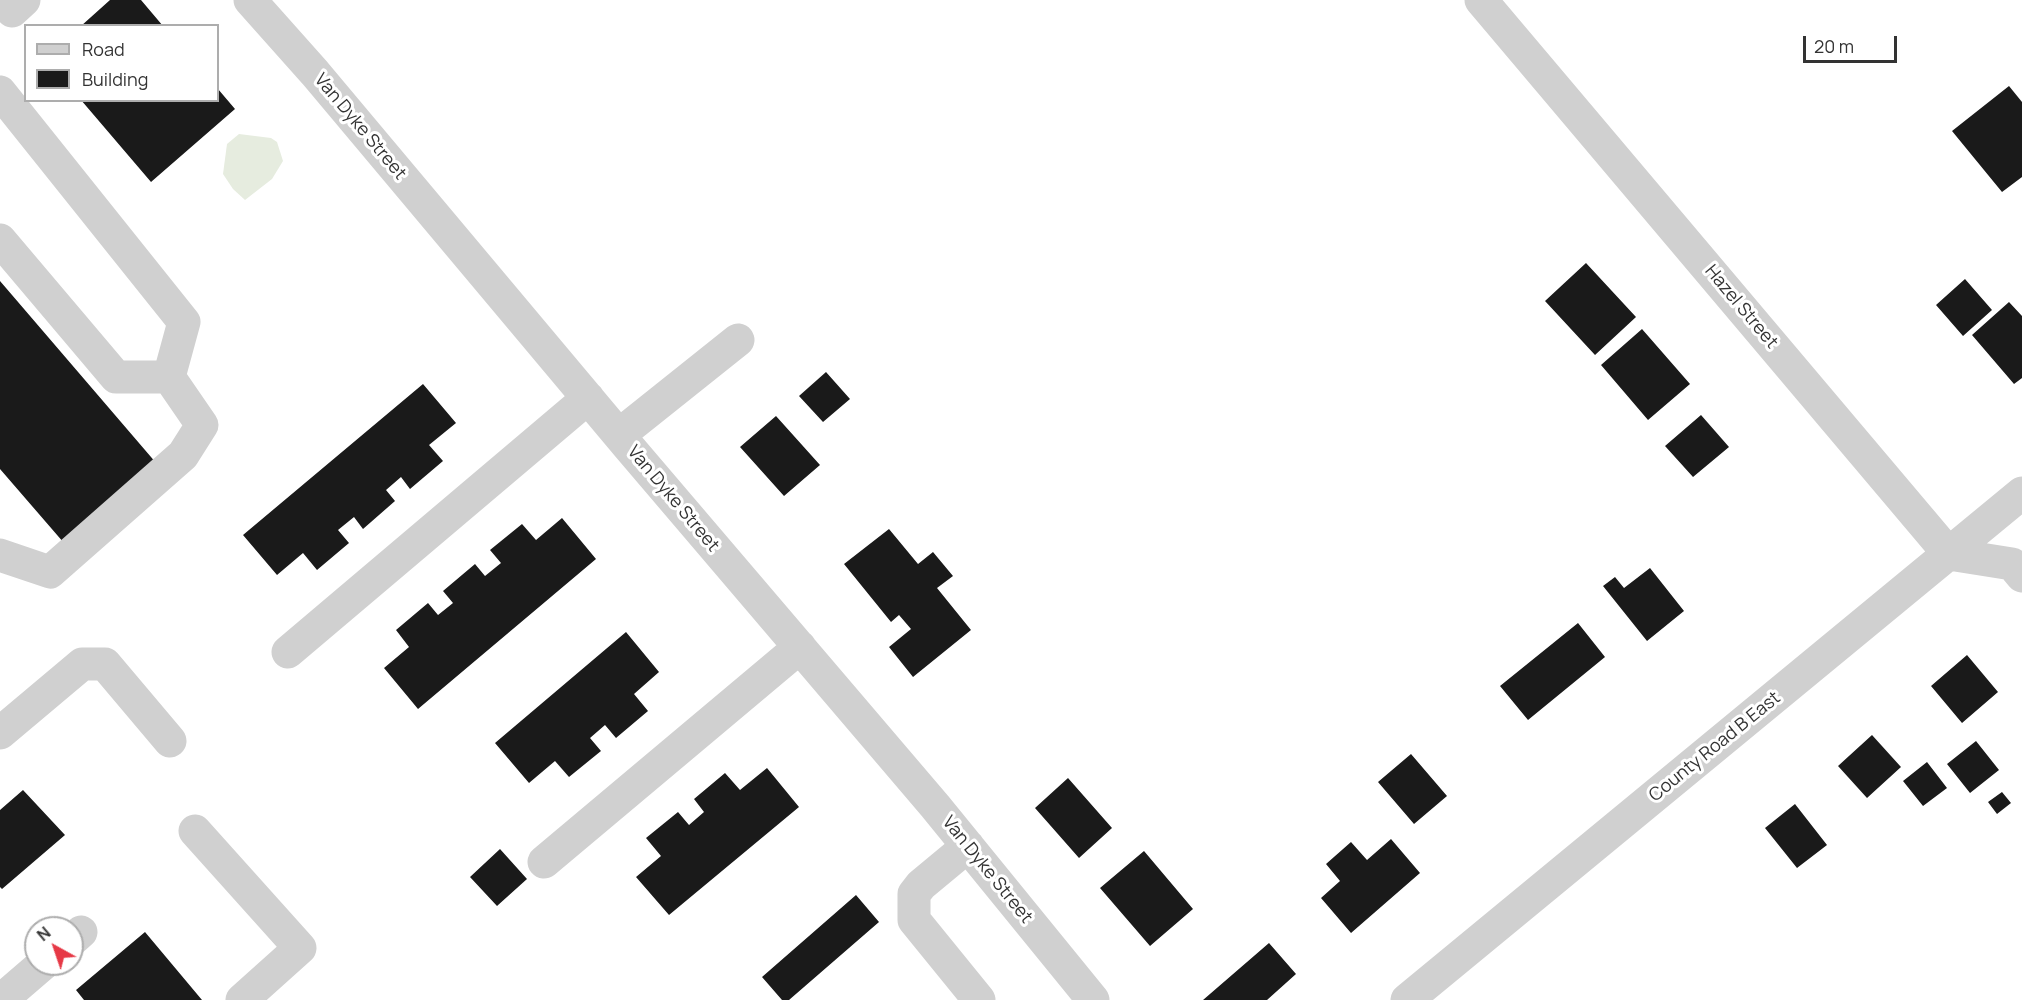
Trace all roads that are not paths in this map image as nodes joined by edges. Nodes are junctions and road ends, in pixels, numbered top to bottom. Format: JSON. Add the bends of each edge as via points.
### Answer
{"nodes":[{"id":1,"x":250,"y":0,"type":"edge"},
{"id":2,"x":1481,"y":0,"type":"edge"},
{"id":3,"x":0,"y":92,"type":"edge"},
{"id":4,"x":0,"y":240,"type":"edge"},
{"id":5,"x":738,"y":340,"type":"dead end"},
{"id":6,"x":169,"y":377,"type":"junction"},
{"id":7,"x":588,"y":398,"type":"junction"},
{"id":8,"x":619,"y":435,"type":"junction"},
{"id":9,"x":2022,"y":493,"type":"edge"},
{"id":10,"x":1949,"y":554,"type":"junction"},
{"id":11,"x":0,"y":555,"type":"edge"},
{"id":12,"x":2022,"y":576,"type":"edge"},
{"id":13,"x":800,"y":647,"type":"junction"},
{"id":14,"x":288,"y":652,"type":"dead end"},
{"id":15,"x":0,"y":733,"type":"edge"},
{"id":16,"x":170,"y":741,"type":"dead end"},
{"id":17,"x":195,"y":831,"type":"dead end"},
{"id":18,"x":968,"y":846,"type":"junction"},
{"id":19,"x":544,"y":862,"type":"dead end"},
{"id":20,"x":30,"y":976,"type":"edge"},
{"id":21,"x":6,"y":998,"type":"edge"},
{"id":22,"x":242,"y":1000,"type":"edge"},
{"id":23,"x":979,"y":1000,"type":"edge"},
{"id":24,"x":1093,"y":1000,"type":"edge"},
{"id":25,"x":1407,"y":1000,"type":"edge"}],
"edges":[{"from":1,"to":7,"type":"street","name":"Van Dyke Street"},
{"from":2,"to":10,"type":"street","name":"Hazel Street"},
{"from":3,"to":6,"type":"street","via":[[184,322]]},
{"from":4,"to":6,"type":"street","via":[[116,377]]},
{"from":5,"to":8,"type":"street"},
{"from":6,"to":11,"type":"street","via":[[202,425],[183,455],[50,572]]},
{"from":7,"to":8,"type":"street","name":"Van Dyke Street"},
{"from":7,"to":14,"type":"street"},
{"from":8,"to":13,"type":"street","name":"Van Dyke Street"},
{"from":9,"to":10,"type":"street","name":"County Road B East"},
{"from":10,"to":12,"type":"street","via":[[2012,564]]},
{"from":10,"to":25,"type":"street","name":"County Road B East"},
{"from":13,"to":18,"type":"street","name":"Van Dyke Street"},
{"from":13,"to":19,"type":"street"},
{"from":15,"to":16,"type":"street","via":[[82,664],[105,664]]},
{"from":17,"to":22,"type":"street","via":[[300,948]]},
{"from":18,"to":23,"type":"street","via":[[914,894],[914,920]]},
{"from":18,"to":24,"type":"street","name":"Van Dyke Street"},
{"from":20,"to":21,"type":"street"}]}
